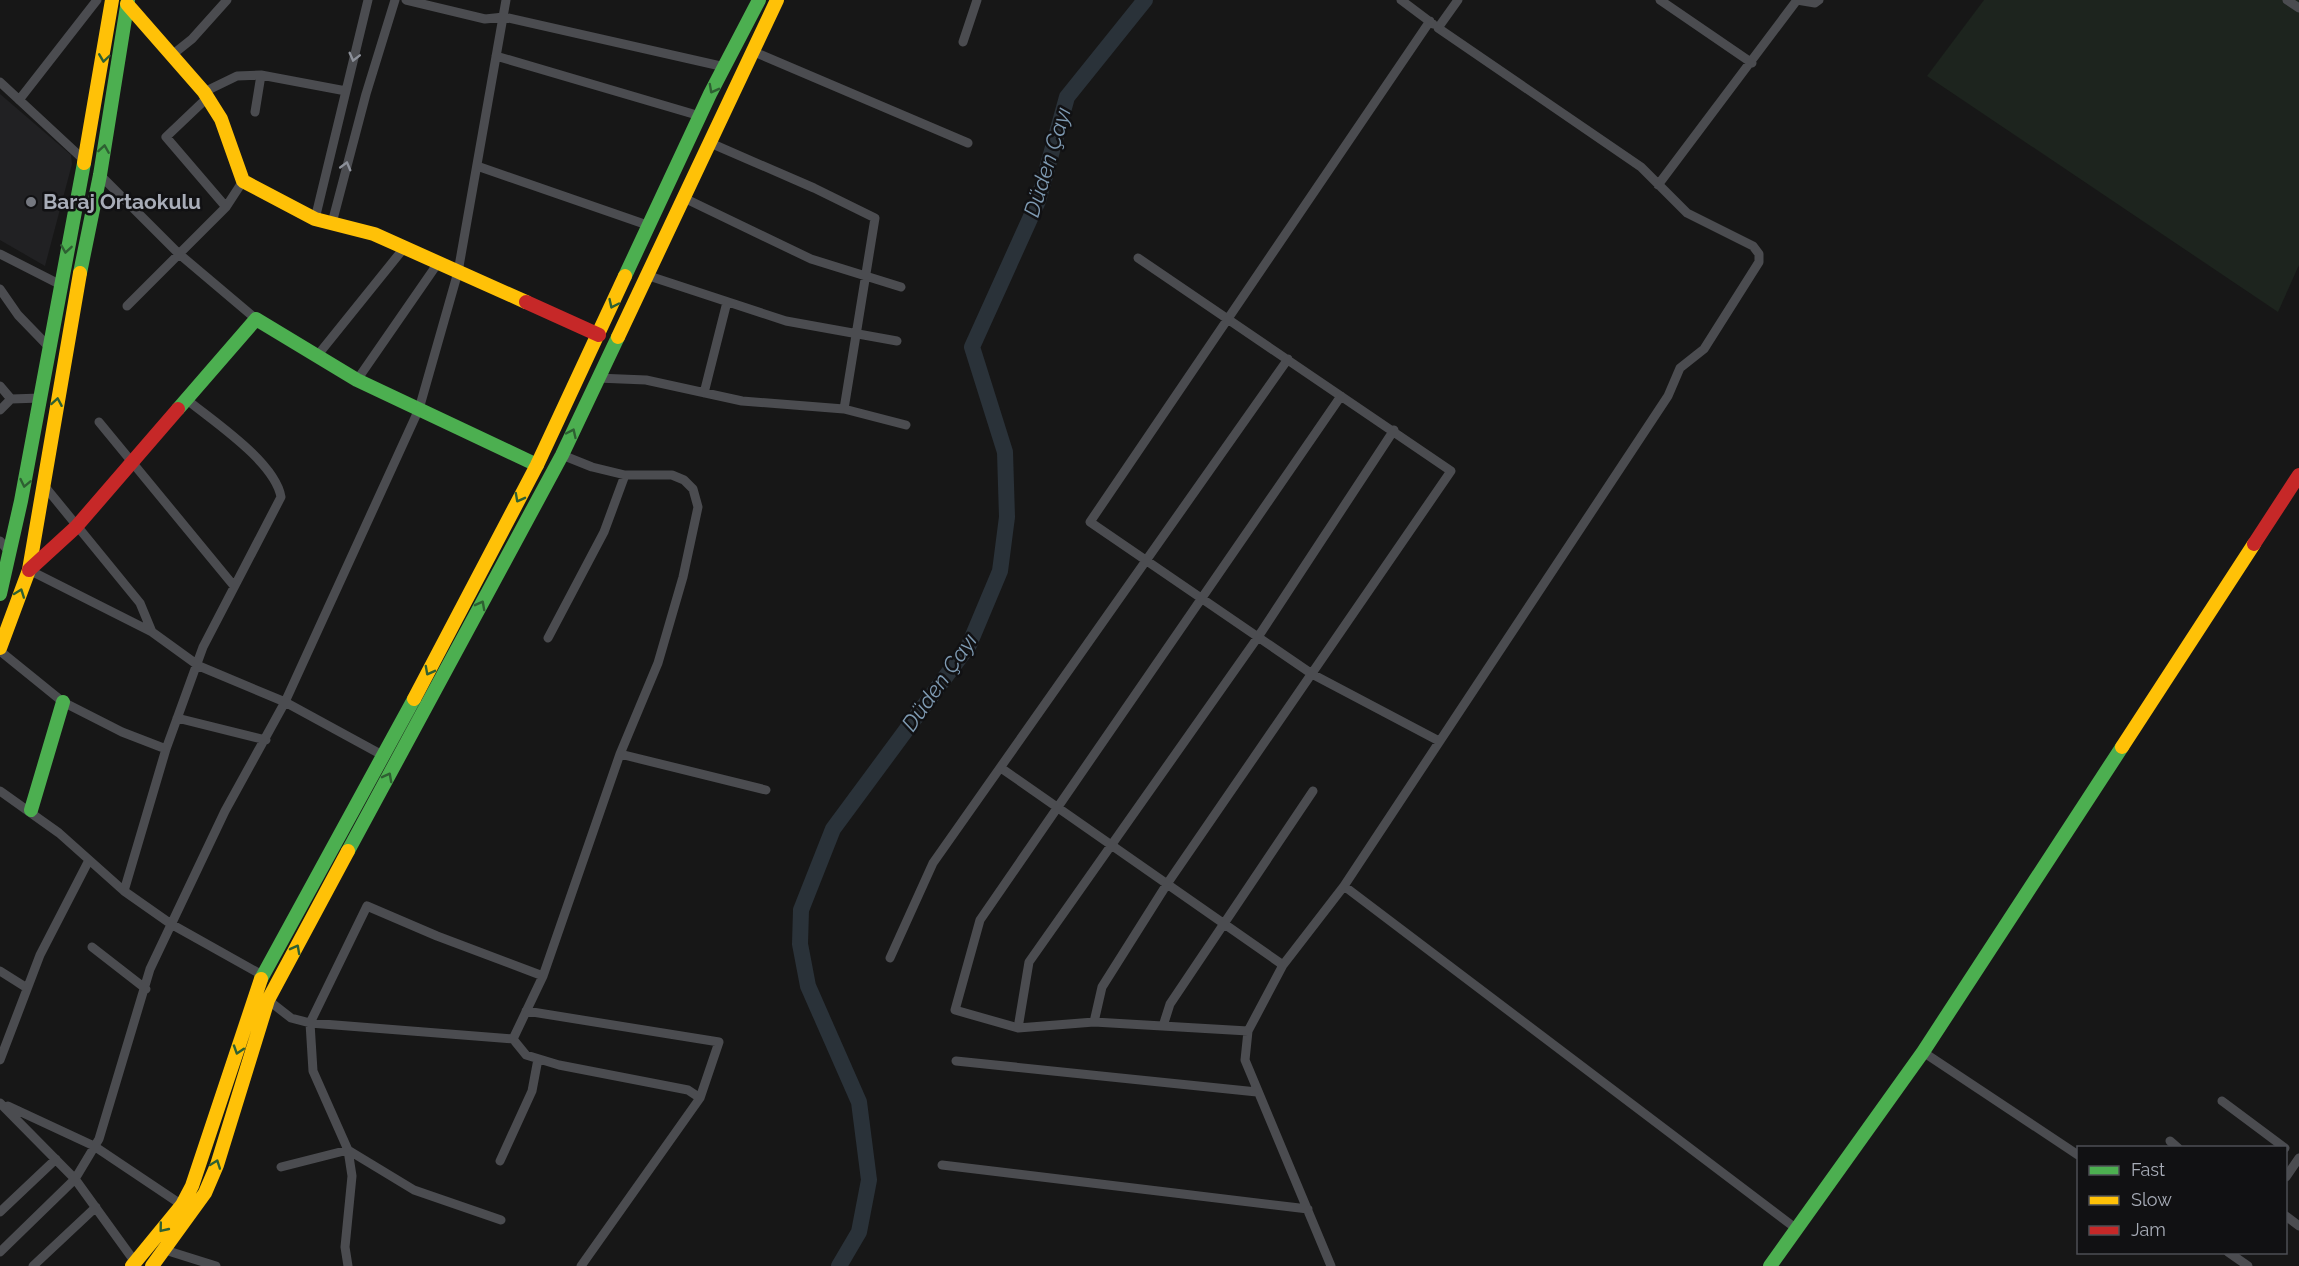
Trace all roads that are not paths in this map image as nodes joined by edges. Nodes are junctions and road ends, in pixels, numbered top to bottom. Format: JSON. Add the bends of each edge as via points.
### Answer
{"nodes":[{"id":1,"x":97,"y":0,"type":"edge"},
{"id":2,"x":112,"y":0,"type":"edge"},
{"id":3,"x":227,"y":0,"type":"edge"},
{"id":4,"x":368,"y":0,"type":"edge"},
{"id":5,"x":395,"y":0,"type":"edge"},
{"id":6,"x":406,"y":0,"type":"edge"},
{"id":7,"x":506,"y":0,"type":"edge"},
{"id":8,"x":759,"y":0,"type":"edge"},
{"id":9,"x":777,"y":0,"type":"edge"},
{"id":10,"x":977,"y":0,"type":"edge"},
{"id":11,"x":1401,"y":0,"type":"edge"},
{"id":12,"x":1458,"y":0,"type":"edge"},
{"id":13,"x":1660,"y":0,"type":"edge"},
{"id":14,"x":1797,"y":0,"type":"edge"},
{"id":15,"x":1819,"y":0,"type":"edge"},
{"id":16,"x":2287,"y":0,"type":"edge"},
{"id":17,"x":128,"y":2,"type":"edge"},
{"id":18,"x":2299,"y":8,"type":"edge"},
{"id":19,"x":504,"y":17,"type":"junction"},
{"id":20,"x":1430,"y":21,"type":"junction"},
{"id":21,"x":1438,"y":28,"type":"junction"},
{"id":22,"x":963,"y":42,"type":"dead end"},
{"id":23,"x":752,"y":51,"type":"junction"},
{"id":24,"x":172,"y":55,"type":"junction"},
{"id":25,"x":496,"y":56,"type":"junction"},
{"id":26,"x":1752,"y":63,"type":"junction"},
{"id":27,"x":725,"y":67,"type":"junction"},
{"id":28,"x":261,"y":75,"type":"junction"},
{"id":29,"x":0,"y":82,"type":"edge"},
{"id":30,"x":346,"y":92,"type":"junction"},
{"id":31,"x":206,"y":95,"type":"junction"},
{"id":32,"x":19,"y":100,"type":"junction"},
{"id":33,"x":255,"y":112,"type":"dead end"},
{"id":34,"x":700,"y":116,"type":"junction"},
{"id":35,"x":708,"y":142,"type":"junction"},
{"id":36,"x":969,"y":143,"type":"dead end"},
{"id":37,"x":84,"y":160,"type":"junction"},
{"id":38,"x":477,"y":166,"type":"junction"},
{"id":39,"x":100,"y":175,"type":"junction"},
{"id":40,"x":243,"y":181,"type":"junction"},
{"id":41,"x":1658,"y":185,"type":"junction"},
{"id":42,"x":682,"y":197,"type":"junction"},
{"id":43,"x":226,"y":207,"type":"junction"},
{"id":44,"x":315,"y":219,"type":"junction"},
{"id":45,"x":332,"y":223,"type":"junction"},
{"id":46,"x":650,"y":226,"type":"junction"},
{"id":47,"x":404,"y":248,"type":"junction"},
{"id":48,"x":178,"y":253,"type":"junction"},
{"id":49,"x":0,"y":254,"type":"edge"},
{"id":50,"x":1138,"y":258,"type":"dead end"},
{"id":51,"x":438,"y":263,"type":"junction"},
{"id":52,"x":630,"y":269,"type":"junction"},
{"id":53,"x":459,"y":272,"type":"junction"},
{"id":54,"x":646,"y":275,"type":"junction"},
{"id":55,"x":864,"y":277,"type":"junction"},
{"id":56,"x":61,"y":285,"type":"junction"},
{"id":57,"x":901,"y":287,"type":"dead end"},
{"id":58,"x":0,"y":289,"type":"edge"},
{"id":59,"x":727,"y":302,"type":"junction"},
{"id":60,"x":127,"y":306,"type":"dead end"},
{"id":61,"x":256,"y":319,"type":"junction"},
{"id":62,"x":1228,"y":319,"type":"junction"},
{"id":63,"x":855,"y":333,"type":"junction"},
{"id":64,"x":599,"y":335,"type":"junction"},
{"id":65,"x":897,"y":341,"type":"dead end"},
{"id":66,"x":48,"y":345,"type":"junction"},
{"id":67,"x":316,"y":356,"type":"junction"},
{"id":68,"x":1288,"y":359,"type":"junction"},
{"id":69,"x":597,"y":378,"type":"junction"},
{"id":70,"x":357,"y":380,"type":"junction"},
{"id":71,"x":0,"y":386,"type":"edge"},
{"id":72,"x":705,"y":393,"type":"junction"},
{"id":73,"x":1341,"y":396,"type":"junction"},
{"id":74,"x":41,"y":398,"type":"junction"},
{"id":75,"x":11,"y":399,"type":"junction"},
{"id":76,"x":186,"y":399,"type":"junction"},
{"id":77,"x":419,"y":409,"type":"junction"},
{"id":78,"x":844,"y":409,"type":"junction"},
{"id":79,"x":0,"y":410,"type":"edge"},
{"id":80,"x":99,"y":423,"type":"dead end"},
{"id":81,"x":906,"y":425,"type":"dead end"},
{"id":82,"x":1394,"y":430,"type":"junction"},
{"id":83,"x":561,"y":455,"type":"junction"},
{"id":84,"x":131,"y":463,"type":"junction"},
{"id":85,"x":537,"y":465,"type":"junction"},
{"id":86,"x":625,"y":475,"type":"junction"},
{"id":87,"x":2299,"y":475,"type":"edge"},
{"id":88,"x":42,"y":483,"type":"junction"},
{"id":89,"x":75,"y":527,"type":"junction"},
{"id":90,"x":0,"y":541,"type":"edge"},
{"id":91,"x":10,"y":553,"type":"junction"},
{"id":92,"x":1146,"y":560,"type":"junction"},
{"id":93,"x":29,"y":570,"type":"junction"},
{"id":94,"x":234,"y":586,"type":"junction"},
{"id":95,"x":0,"y":594,"type":"edge"},
{"id":96,"x":1201,"y":598,"type":"junction"},
{"id":97,"x":152,"y":632,"type":"junction"},
{"id":98,"x":1258,"y":637,"type":"junction"},
{"id":99,"x":548,"y":638,"type":"dead end"},
{"id":100,"x":0,"y":650,"type":"edge"},
{"id":101,"x":199,"y":666,"type":"junction"},
{"id":102,"x":1312,"y":674,"type":"junction"},
{"id":103,"x":63,"y":702,"type":"junction"},
{"id":104,"x":285,"y":702,"type":"junction"},
{"id":105,"x":177,"y":718,"type":"junction"},
{"id":106,"x":266,"y":740,"type":"junction"},
{"id":107,"x":1439,"y":741,"type":"junction"},
{"id":108,"x":166,"y":749,"type":"junction"},
{"id":109,"x":620,"y":754,"type":"junction"},
{"id":110,"x":384,"y":756,"type":"junction"},
{"id":111,"x":1001,"y":768,"type":"junction"},
{"id":112,"x":766,"y":790,"type":"dead end"},
{"id":113,"x":0,"y":791,"type":"edge"},
{"id":114,"x":1313,"y":791,"type":"dead end"},
{"id":115,"x":1057,"y":807,"type":"junction"},
{"id":116,"x":30,"y":810,"type":"junction"},
{"id":117,"x":1112,"y":846,"type":"junction"},
{"id":118,"x":88,"y":862,"type":"junction"},
{"id":119,"x":1167,"y":884,"type":"junction"},
{"id":120,"x":1344,"y":886,"type":"junction"},
{"id":121,"x":124,"y":891,"type":"junction"},
{"id":122,"x":171,"y":924,"type":"junction"},
{"id":123,"x":1225,"y":924,"type":"junction"},
{"id":124,"x":92,"y":947,"type":"dead end"},
{"id":125,"x":890,"y":958,"type":"dead end"},
{"id":126,"x":1283,"y":965,"type":"junction"},
{"id":127,"x":0,"y":971,"type":"edge"},
{"id":128,"x":262,"y":975,"type":"junction"},
{"id":129,"x":543,"y":976,"type":"junction"},
{"id":130,"x":27,"y":988,"type":"junction"},
{"id":131,"x":146,"y":989,"type":"junction"},
{"id":132,"x":254,"y":994,"type":"junction"},
{"id":133,"x":268,"y":1000,"type":"junction"},
{"id":134,"x":526,"y":1011,"type":"junction"},
{"id":135,"x":1094,"y":1022,"type":"junction"},
{"id":136,"x":310,"y":1023,"type":"junction"},
{"id":137,"x":1164,"y":1026,"type":"junction"},
{"id":138,"x":1018,"y":1028,"type":"junction"},
{"id":139,"x":1248,"y":1031,"type":"junction"},
{"id":140,"x":513,"y":1039,"type":"junction"},
{"id":141,"x":1923,"y":1053,"type":"junction"},
{"id":142,"x":538,"y":1059,"type":"junction"},
{"id":143,"x":0,"y":1060,"type":"edge"},
{"id":144,"x":956,"y":1061,"type":"dead end"},
{"id":145,"x":1257,"y":1092,"type":"junction"},
{"id":146,"x":700,"y":1098,"type":"junction"},
{"id":147,"x":2222,"y":1101,"type":"dead end"},
{"id":148,"x":0,"y":1103,"type":"edge"},
{"id":149,"x":2170,"y":1141,"type":"dead end"},
{"id":150,"x":94,"y":1146,"type":"junction"},
{"id":151,"x":2176,"y":1146,"type":"edge"},
{"id":152,"x":2282,"y":1146,"type":"edge"},
{"id":153,"x":348,"y":1150,"type":"junction"},
{"id":154,"x":2077,"y":1154,"type":"edge"},
{"id":155,"x":2299,"y":1158,"type":"edge"},
{"id":156,"x":56,"y":1159,"type":"junction"},
{"id":157,"x":500,"y":1161,"type":"dead end"},
{"id":158,"x":942,"y":1165,"type":"dead end"},
{"id":159,"x":281,"y":1167,"type":"dead end"},
{"id":160,"x":2287,"y":1176,"type":"edge"},
{"id":161,"x":75,"y":1179,"type":"junction"},
{"id":162,"x":182,"y":1205,"type":"junction"},
{"id":163,"x":96,"y":1207,"type":"junction"},
{"id":164,"x":1308,"y":1209,"type":"junction"},
{"id":165,"x":0,"y":1212,"type":"edge"},
{"id":166,"x":2287,"y":1217,"type":"edge"},
{"id":167,"x":501,"y":1220,"type":"dead end"},
{"id":168,"x":2299,"y":1226,"type":"edge"},
{"id":169,"x":1798,"y":1230,"type":"junction"},
{"id":170,"x":165,"y":1250,"type":"junction"},
{"id":171,"x":0,"y":1251,"type":"edge"},
{"id":172,"x":2230,"y":1254,"type":"edge"},
{"id":173,"x":133,"y":1264,"type":"edge"},
{"id":174,"x":33,"y":1266,"type":"edge"},
{"id":175,"x":152,"y":1266,"type":"edge"},
{"id":176,"x":215,"y":1266,"type":"edge"},
{"id":177,"x":348,"y":1266,"type":"edge"},
{"id":178,"x":581,"y":1266,"type":"edge"},
{"id":179,"x":1331,"y":1266,"type":"edge"},
{"id":180,"x":1770,"y":1266,"type":"edge"},
{"id":181,"x":2248,"y":1266,"type":"edge"}],
"edges":[{"from":1,"to":32,"type":"street"},
{"from":2,"to":37,"type":"street","one_way":true},
{"from":3,"to":24,"type":"street"},
{"from":4,"to":30,"type":"street","one_way":true},
{"from":45,"to":5,"type":"street","one_way":true},
{"from":6,"to":19,"type":"street","via":[[484,19]]},
{"from":7,"to":19,"type":"street"},
{"from":8,"to":27,"type":"street"},
{"from":9,"to":23,"type":"street"},
{"from":10,"to":22,"type":"street"},
{"from":11,"to":20,"type":"street"},
{"from":12,"to":21,"type":"street"},
{"from":13,"to":26,"type":"street"},
{"from":14,"to":15,"type":"street"},
{"from":14,"to":26,"type":"street"},
{"from":16,"to":18,"type":"street"},
{"from":17,"to":24,"type":"street"},
{"from":39,"to":17,"type":"street","one_way":true},
{"from":19,"to":25,"type":"street"},
{"from":19,"to":27,"type":"street"},
{"from":20,"to":21,"type":"street"},
{"from":20,"to":62,"type":"street"},
{"from":21,"to":41,"type":"street","via":[[1641,167]]},
{"from":23,"to":35,"type":"street"},
{"from":23,"to":36,"type":"street"},
{"from":24,"to":31,"type":"street"},
{"from":25,"to":34,"type":"street"},
{"from":25,"to":38,"type":"street"},
{"from":26,"to":41,"type":"street"},
{"from":27,"to":34,"type":"street","one_way":true},
{"from":28,"to":30,"type":"street"},
{"from":28,"to":31,"type":"street","via":[[237,76]]},
{"from":28,"to":33,"type":"street"},
{"from":29,"to":32,"type":"street"},
{"from":30,"to":44,"type":"street"},
{"from":31,"to":40,"type":"street","via":[[221,119]]},
{"from":31,"to":43,"type":"street","via":[[166,137]]},
{"from":32,"to":37,"type":"street"},
{"from":34,"to":46,"type":"street"},
{"from":35,"to":42,"type":"street"},
{"from":35,"to":55,"type":"street","via":[[875,218]]},
{"from":37,"to":56,"type":"street","one_way":true},
{"from":38,"to":46,"type":"street"},
{"from":38,"to":53,"type":"street"},
{"from":39,"to":48,"type":"street"},
{"from":88,"to":39,"type":"street","one_way":true},
{"from":40,"to":43,"type":"street"},
{"from":40,"to":44,"type":"street"},
{"from":41,"to":107,"type":"street","via":[[1687,213],[1753,246],[1760,262],[1704,349],[1680,368],[1668,396]]},
{"from":42,"to":54,"type":"street"},
{"from":42,"to":55,"type":"street","via":[[811,259]]},
{"from":43,"to":48,"type":"street"},
{"from":44,"to":45,"type":"street"},
{"from":45,"to":47,"type":"street","via":[[374,234]]},
{"from":46,"to":52,"type":"street"},
{"from":47,"to":51,"type":"street"},
{"from":47,"to":67,"type":"street"},
{"from":48,"to":60,"type":"street"},
{"from":48,"to":61,"type":"street"},
{"from":49,"to":56,"type":"street"},
{"from":50,"to":62,"type":"street"},
{"from":51,"to":53,"type":"street"},
{"from":51,"to":70,"type":"street"},
{"from":52,"to":54,"type":"street"},
{"from":52,"to":64,"type":"street","one_way":true},
{"from":53,"to":64,"type":"street"},
{"from":53,"to":77,"type":"street"},
{"from":54,"to":59,"type":"street"},
{"from":54,"to":69,"type":"street"},
{"from":55,"to":57,"type":"street"},
{"from":55,"to":63,"type":"street"},
{"from":56,"to":66,"type":"street"},
{"from":58,"to":66,"type":"street","via":[[18,315]]},
{"from":59,"to":63,"type":"street","via":[[786,321]]},
{"from":59,"to":72,"type":"street"},
{"from":61,"to":67,"type":"street"},
{"from":61,"to":76,"type":"street"},
{"from":62,"to":68,"type":"street"},
{"from":62,"to":92,"type":"street","via":[[1090,522]]},
{"from":63,"to":65,"type":"street"},
{"from":63,"to":78,"type":"street"},
{"from":64,"to":85,"type":"street"},
{"from":66,"to":74,"type":"street"},
{"from":67,"to":70,"type":"street"},
{"from":68,"to":73,"type":"street"},
{"from":68,"to":92,"type":"street"},
{"from":69,"to":72,"type":"street","via":[[646,380]]},
{"from":83,"to":69,"type":"street","one_way":true},
{"from":70,"to":77,"type":"street"},
{"from":71,"to":75,"type":"street"},
{"from":72,"to":78,"type":"street","via":[[742,401]]},
{"from":73,"to":82,"type":"street"},
{"from":73,"to":96,"type":"street"},
{"from":74,"to":75,"type":"street"},
{"from":74,"to":91,"type":"street","one_way":true},
{"from":75,"to":79,"type":"street"},
{"from":76,"to":84,"type":"street"},
{"from":76,"to":94,"type":"street","via":[[251,453],[278,484],[281,497]]},
{"from":77,"to":85,"type":"street"},
{"from":77,"to":104,"type":"street"},
{"from":78,"to":81,"type":"street"},
{"from":80,"to":84,"type":"street"},
{"from":82,"to":98,"type":"street"},
{"from":82,"to":102,"type":"street","via":[[1451,471]]},
{"from":83,"to":86,"type":"street"},
{"from":133,"to":83,"type":"street","one_way":true},
{"from":84,"to":89,"type":"street"},
{"from":84,"to":94,"type":"street"},
{"from":85,"to":110,"type":"street","one_way":true},
{"from":86,"to":99,"type":"street","via":[[604,532]]},
{"from":86,"to":109,"type":"street","via":[[672,475],[684,480],[693,489],[698,507],[658,663]]},
{"from":87,"to":141,"type":"street"},
{"from":88,"to":89,"type":"street"},
{"from":88,"to":93,"type":"street"},
{"from":89,"to":93,"type":"street"},
{"from":89,"to":97,"type":"street","via":[[140,603]]},
{"from":90,"to":91,"type":"street"},
{"from":91,"to":95,"type":"street"},
{"from":92,"to":96,"type":"street"},
{"from":92,"to":111,"type":"street"},
{"from":93,"to":97,"type":"street"},
{"from":100,"to":93,"type":"street","one_way":true},
{"from":94,"to":101,"type":"street","via":[[203,647]]},
{"from":96,"to":98,"type":"street"},
{"from":96,"to":115,"type":"street"},
{"from":97,"to":101,"type":"street"},
{"from":98,"to":102,"type":"street"},
{"from":98,"to":117,"type":"street"},
{"from":100,"to":103,"type":"street"},
{"from":101,"to":104,"type":"street"},
{"from":101,"to":105,"type":"street"},
{"from":102,"to":107,"type":"street"},
{"from":102,"to":119,"type":"street"},
{"from":103,"to":108,"type":"street"},
{"from":103,"to":116,"type":"street"},
{"from":104,"to":106,"type":"street"},
{"from":104,"to":110,"type":"street"},
{"from":105,"to":106,"type":"street"},
{"from":105,"to":108,"type":"street"},
{"from":106,"to":122,"type":"street","via":[[225,811]]},
{"from":107,"to":120,"type":"street"},
{"from":108,"to":121,"type":"street"},
{"from":109,"to":112,"type":"street"},
{"from":109,"to":129,"type":"street"},
{"from":110,"to":128,"type":"street"},
{"from":111,"to":115,"type":"street"},
{"from":111,"to":125,"type":"street","via":[[933,863]]},
{"from":113,"to":116,"type":"street"},
{"from":114,"to":123,"type":"street"},
{"from":115,"to":117,"type":"street"},
{"from":115,"to":138,"type":"street","via":[[980,920],[955,1010]]},
{"from":116,"to":118,"type":"street"},
{"from":117,"to":119,"type":"street"},
{"from":117,"to":138,"type":"street","via":[[1029,962]]},
{"from":118,"to":121,"type":"street"},
{"from":118,"to":130,"type":"street"},
{"from":119,"to":123,"type":"street"},
{"from":119,"to":135,"type":"street","via":[[1102,987]]},
{"from":120,"to":126,"type":"street"},
{"from":120,"to":169,"type":"street"},
{"from":121,"to":122,"type":"street"},
{"from":122,"to":128,"type":"street"},
{"from":122,"to":131,"type":"street","via":[[150,969]]},
{"from":123,"to":126,"type":"street"},
{"from":123,"to":137,"type":"street","via":[[1170,1004]]},
{"from":124,"to":131,"type":"street"},
{"from":126,"to":139,"type":"street"},
{"from":127,"to":130,"type":"street"},
{"from":128,"to":132,"type":"street"},
{"from":129,"to":134,"type":"street"},
{"from":129,"to":136,"type":"street","via":[[367,906]]},
{"from":130,"to":143,"type":"street"},
{"from":131,"to":150,"type":"street"},
{"from":132,"to":133,"type":"street"},
{"from":132,"to":162,"type":"street","one_way":true,"via":[[209,1139]]},
{"from":133,"to":136,"type":"street","via":[[291,1018]]},
{"from":170,"to":133,"type":"street","one_way":true,"via":[[205,1193],[213,1174]]},
{"from":134,"to":140,"type":"street"},
{"from":134,"to":146,"type":"street","via":[[718,1042]]},
{"from":135,"to":137,"type":"street"},
{"from":135,"to":138,"type":"street"},
{"from":136,"to":140,"type":"street"},
{"from":136,"to":153,"type":"street","via":[[314,1071]]},
{"from":137,"to":139,"type":"street"},
{"from":139,"to":145,"type":"street","via":[[1245,1060]]},
{"from":140,"to":142,"type":"street","via":[[526,1055]]},
{"from":141,"to":154,"type":"street"},
{"from":141,"to":169,"type":"street"},
{"from":142,"to":146,"type":"street","via":[[688,1090]]},
{"from":142,"to":157,"type":"street","via":[[532,1091]]},
{"from":144,"to":145,"type":"street"},
{"from":145,"to":164,"type":"street"},
{"from":146,"to":178,"type":"street"},
{"from":147,"to":152,"type":"street"},
{"from":148,"to":150,"type":"street"},
{"from":148,"to":156,"type":"street"},
{"from":149,"to":151,"type":"street"},
{"from":150,"to":161,"type":"street"},
{"from":150,"to":162,"type":"street"},
{"from":153,"to":159,"type":"street"},
{"from":153,"to":167,"type":"street","via":[[414,1190]]},
{"from":153,"to":177,"type":"street","via":[[352,1176],[345,1248]]},
{"from":155,"to":160,"type":"street"},
{"from":156,"to":161,"type":"street"},
{"from":156,"to":165,"type":"street"},
{"from":158,"to":164,"type":"street"},
{"from":161,"to":163,"type":"street"},
{"from":161,"to":171,"type":"street"},
{"from":162,"to":173,"type":"street","one_way":true},
{"from":163,"to":173,"type":"street"},
{"from":163,"to":174,"type":"street"},
{"from":164,"to":179,"type":"street"},
{"from":166,"to":168,"type":"street"},
{"from":169,"to":180,"type":"street"},
{"from":170,"to":175,"type":"street"},
{"from":170,"to":176,"type":"street"},
{"from":172,"to":181,"type":"street"}]}
